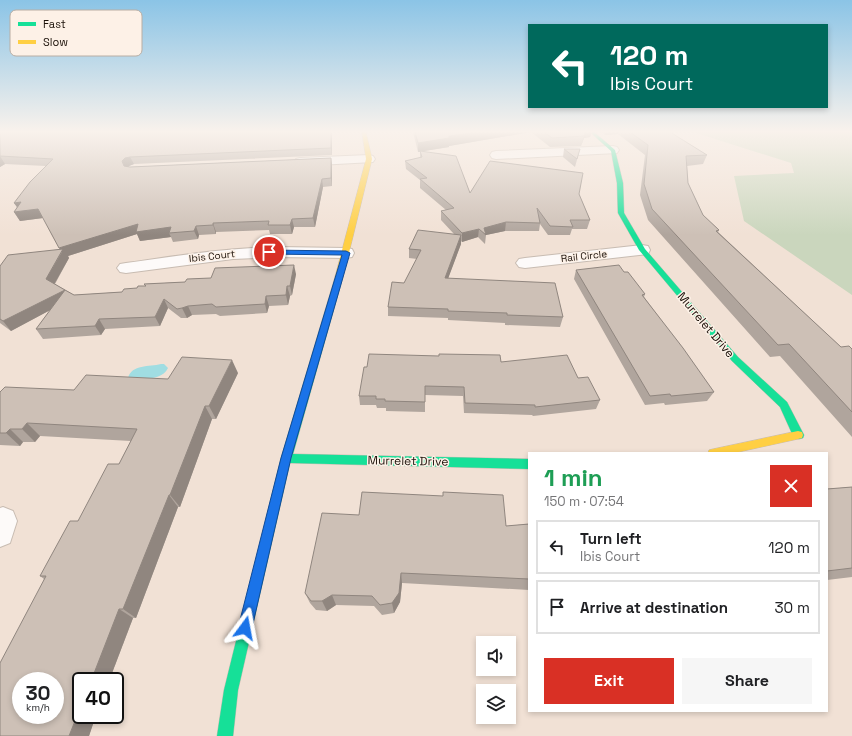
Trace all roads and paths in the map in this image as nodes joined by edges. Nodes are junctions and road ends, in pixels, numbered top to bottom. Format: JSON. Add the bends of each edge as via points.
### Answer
{"nodes":[{"id":1,"x":367,"y":166,"type":"edge"},
{"id":2,"x":616,"y":166,"type":"edge"},
{"id":3,"x":642,"y":250,"type":"junction"},
{"id":4,"x":346,"y":253,"type":"junction"},
{"id":5,"x":525,"y":263,"type":"dead end"},
{"id":6,"x":126,"y":268,"type":"dead end"},
{"id":7,"x":719,"y":452,"type":"edge"},
{"id":8,"x":286,"y":458,"type":"junction"},
{"id":9,"x":528,"y":464,"type":"edge"},
{"id":10,"x":225,"y":736,"type":"edge"}],
"edges":[{"from":1,"to":4,"type":"street"},
{"from":2,"to":3,"type":"street","name":"Murrelet Drive","via":[[621,214]]},
{"from":3,"to":5,"type":"street","name":"Rail Circle"},
{"from":3,"to":7,"type":"street","name":"Murrelet Drive","via":[[735,359],[784,405],[799,435]]},
{"from":4,"to":6,"type":"street","name":"Ibis Court","via":[[233,254]]},
{"from":4,"to":8,"type":"street"},
{"from":8,"to":9,"type":"street","name":"Murrelet Drive"},
{"from":8,"to":10,"type":"street","via":[[230,690]]}]}
